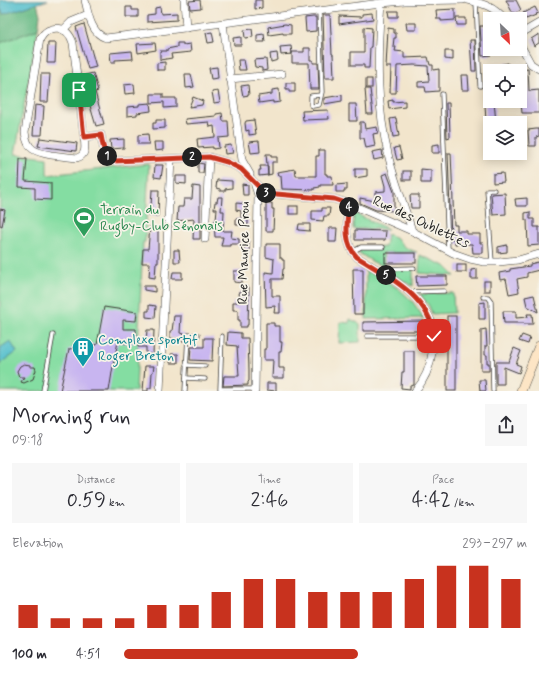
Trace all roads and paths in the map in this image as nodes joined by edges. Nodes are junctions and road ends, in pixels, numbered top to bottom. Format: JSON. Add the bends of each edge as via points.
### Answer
{"nodes":[{"id":1,"x":85,"y":0,"type":"edge"},
{"id":2,"x":184,"y":0,"type":"edge"},
{"id":3,"x":462,"y":0,"type":"edge"},
{"id":4,"x":468,"y":0,"type":"edge"},
{"id":5,"x":476,"y":2,"type":"junction"},
{"id":6,"x":381,"y":3,"type":"junction"},
{"id":7,"x":319,"y":11,"type":"junction"},
{"id":8,"x":498,"y":12,"type":"edge"},
{"id":9,"x":88,"y":15,"type":"junction"},
{"id":10,"x":539,"y":23,"type":"edge"},
{"id":11,"x":223,"y":24,"type":"junction"},
{"id":12,"x":186,"y":28,"type":"junction"},
{"id":13,"x":63,"y":30,"type":"junction"},
{"id":14,"x":527,"y":30,"type":"edge"},
{"id":15,"x":527,"y":56,"type":"edge"},
{"id":16,"x":539,"y":69,"type":"edge"},
{"id":17,"x":282,"y":74,"type":"dead end"},
{"id":18,"x":230,"y":79,"type":"junction"},
{"id":19,"x":480,"y":86,"type":"dead end"},
{"id":20,"x":442,"y":94,"type":"dead end"},
{"id":21,"x":321,"y":95,"type":"dead end"},
{"id":22,"x":84,"y":137,"type":"junction"},
{"id":23,"x":209,"y":157,"type":"junction"},
{"id":24,"x":171,"y":159,"type":"junction"},
{"id":25,"x":253,"y":181,"type":"junction"},
{"id":26,"x":494,"y":190,"type":"dead end"},
{"id":27,"x":349,"y":204,"type":"junction"},
{"id":28,"x":412,"y":231,"type":"junction"},
{"id":29,"x":205,"y":239,"type":"dead end"},
{"id":30,"x":383,"y":247,"type":"dead end"},
{"id":31,"x":448,"y":250,"type":"junction"},
{"id":32,"x":352,"y":252,"type":"junction"},
{"id":33,"x":539,"y":254,"type":"edge"},
{"id":34,"x":492,"y":262,"type":"junction"},
{"id":35,"x":414,"y":268,"type":"dead end"},
{"id":36,"x":379,"y":271,"type":"junction"},
{"id":37,"x":444,"y":291,"type":"dead end"},
{"id":38,"x":408,"y":292,"type":"junction"},
{"id":39,"x":483,"y":297,"type":"dead end"},
{"id":40,"x":53,"y":335,"type":"dead end"},
{"id":41,"x":198,"y":336,"type":"dead end"},
{"id":42,"x":222,"y":336,"type":"dead end"},
{"id":43,"x":367,"y":336,"type":"dead end"},
{"id":44,"x":434,"y":336,"type":"junction"},
{"id":45,"x":539,"y":346,"type":"edge"},
{"id":46,"x":186,"y":365,"type":"junction"},
{"id":47,"x":205,"y":366,"type":"dead end"},
{"id":48,"x":186,"y":378,"type":"junction"},
{"id":49,"x":205,"y":379,"type":"dead end"},
{"id":50,"x":255,"y":390,"type":"edge"},
{"id":51,"x":43,"y":391,"type":"edge"},
{"id":52,"x":160,"y":391,"type":"edge"},
{"id":53,"x":185,"y":391,"type":"edge"},
{"id":54,"x":414,"y":391,"type":"edge"},
{"id":55,"x":493,"y":391,"type":"edge"},
{"id":56,"x":521,"y":391,"type":"edge"}],
"edges":[{"from":1,"to":9,"type":"street"},
{"from":2,"to":12,"type":"street"},
{"from":3,"to":6,"type":"street"},
{"from":4,"to":5,"type":"street"},
{"from":5,"to":8,"type":"street"},
{"from":5,"to":19,"type":"lane"},
{"from":6,"to":7,"type":"street"},
{"from":6,"to":28,"type":"street","via":[[379,95],[389,159]]},
{"from":7,"to":11,"type":"street"},
{"from":7,"to":21,"type":"lane"},
{"from":9,"to":12,"type":"street","via":[[97,33],[106,38]]},
{"from":9,"to":13,"type":"street","via":[[71,22]]},
{"from":10,"to":14,"type":"street"},
{"from":11,"to":12,"type":"street"},
{"from":11,"to":18,"type":"street","name":"Rue Maurice Prou"},
{"from":13,"to":22,"type":"street","via":[[70,34],[73,43]]},
{"from":13,"to":22,"type":"street","via":[[51,28],[40,39],[26,138],[30,147],[37,152],[77,158],[85,152]]},
{"from":15,"to":16,"type":"street","via":[[531,64]]},
{"from":17,"to":18,"type":"street"},
{"from":18,"to":25,"type":"street","name":"Rue Maurice Prou","via":[[242,160]]},
{"from":20,"to":31,"type":"lane"},
{"from":22,"to":24,"type":"street","name":"Rue des Oublettes","via":[[101,135],[105,154],[114,161]]},
{"from":23,"to":24,"type":"street","name":"Rue des Oublettes"},
{"from":23,"to":25,"type":"street","name":"Rue des Oublettes","via":[[241,169]]},
{"from":23,"to":29,"type":"street"},
{"from":24,"to":52,"type":"street"},
{"from":25,"to":27,"type":"street","name":"Rue des Oublettes","via":[[265,193],[334,199]]},
{"from":25,"to":50,"type":"street","name":"Rue Maurice Prou","via":[[258,195]]},
{"from":26,"to":34,"type":"lane","via":[[487,190]]},
{"from":27,"to":28,"type":"street","name":"Rue des Oublettes"},
{"from":27,"to":32,"type":"street","via":[[348,241]]},
{"from":28,"to":31,"type":"street","name":"Rue des Oublettes"},
{"from":30,"to":32,"type":"lane","via":[[361,247]]},
{"from":31,"to":34,"type":"street","name":"Rue des Oublettes","via":[[470,259]]},
{"from":32,"to":36,"type":"street"},
{"from":33,"to":34,"type":"street","name":"Rue des Oublettes"},
{"from":35,"to":36,"type":"lane"},
{"from":36,"to":38,"type":"street","via":[[401,284]]},
{"from":37,"to":38,"type":"lane"},
{"from":38,"to":44,"type":"street","via":[[427,314]]},
{"from":39,"to":55,"type":"lane","via":[[491,301]]},
{"from":40,"to":51,"type":"lane"},
{"from":41,"to":46,"type":"lane","via":[[188,335]]},
{"from":42,"to":50,"type":"lane","via":[[220,389]]},
{"from":43,"to":44,"type":"lane"},
{"from":44,"to":54,"type":"street","via":[[431,360],[426,374]]},
{"from":45,"to":56,"type":"main road"},
{"from":46,"to":47,"type":"lane"},
{"from":46,"to":48,"type":"lane"},
{"from":48,"to":49,"type":"lane"},
{"from":48,"to":53,"type":"lane"}]}
